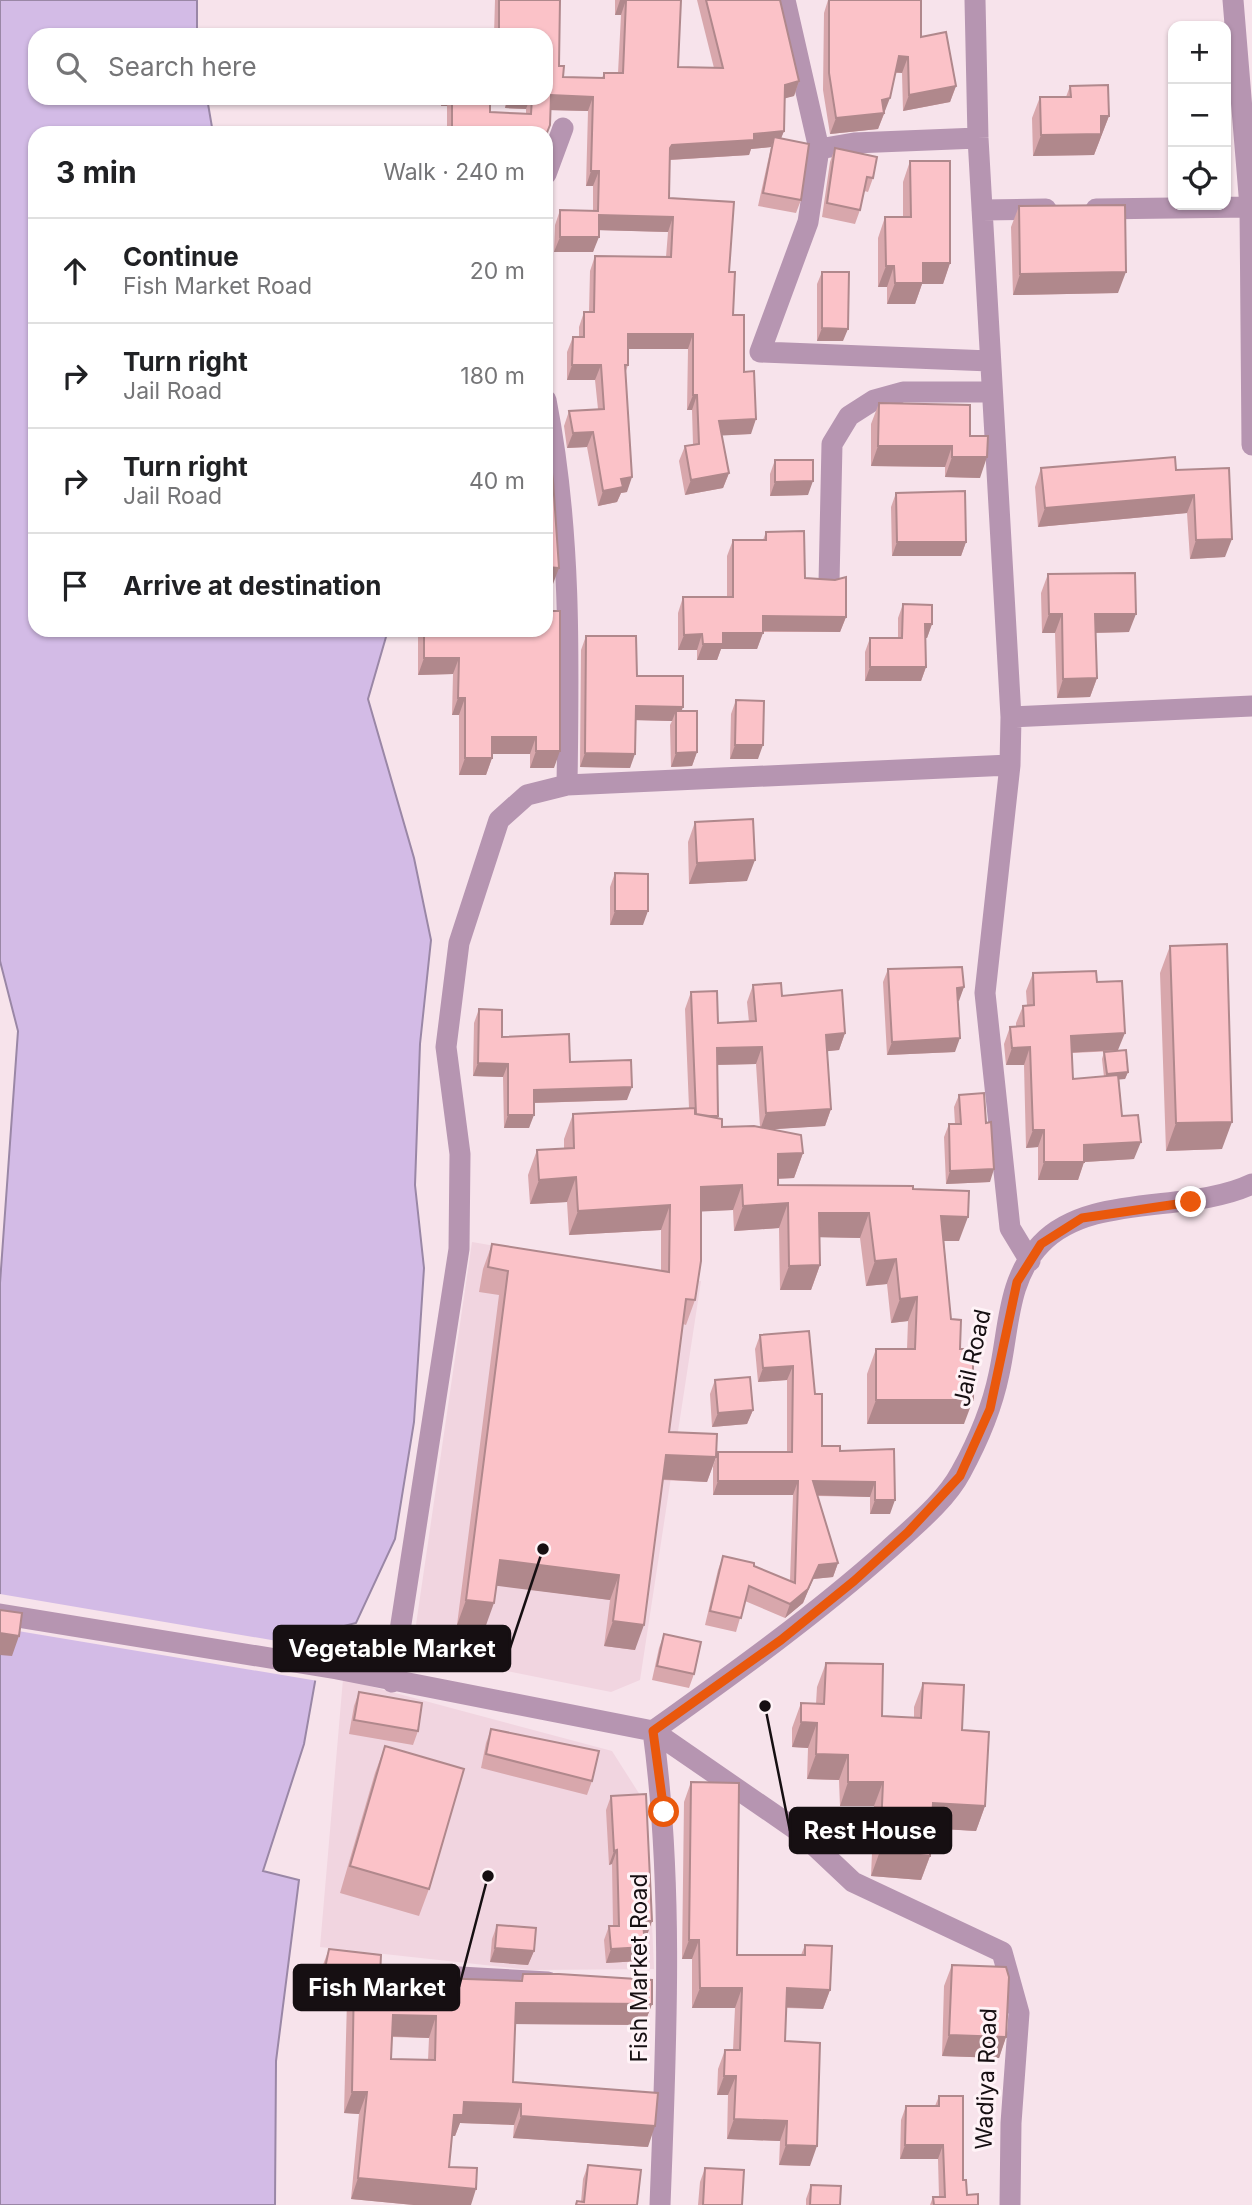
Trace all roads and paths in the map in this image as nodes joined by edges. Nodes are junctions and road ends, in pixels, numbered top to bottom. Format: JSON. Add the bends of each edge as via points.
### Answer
{"nodes":[{"id":1,"x":785,"y":0,"type":"edge"},
{"id":2,"x":975,"y":0,"type":"edge"},
{"id":3,"x":1233,"y":0,"type":"edge"},
{"id":4,"x":563,"y":128,"type":"dead end"},
{"id":5,"x":978,"y":138,"type":"junction"},
{"id":6,"x":819,"y":149,"type":"junction"},
{"id":7,"x":553,"y":155,"type":"edge"},
{"id":8,"x":1250,"y":207,"type":"junction"},
{"id":9,"x":982,"y":210,"type":"junction"},
{"id":10,"x":990,"y":361,"type":"junction"},
{"id":11,"x":991,"y":391,"type":"junction"},
{"id":12,"x":553,"y":436,"type":"edge"},
{"id":13,"x":1252,"y":445,"type":"edge"},
{"id":14,"x":829,"y":583,"type":"edge"},
{"id":15,"x":1252,"y":706,"type":"edge"},
{"id":16,"x":1011,"y":717,"type":"junction"},
{"id":17,"x":1010,"y":765,"type":"junction"},
{"id":18,"x":567,"y":785,"type":"junction"},
{"id":19,"x":1252,"y":1184,"type":"edge"},
{"id":20,"x":1030,"y":1261,"type":"junction"},
{"id":21,"x":0,"y":1614,"type":"edge"},
{"id":22,"x":392,"y":1682,"type":"junction"},
{"id":23,"x":653,"y":1731,"type":"junction"},
{"id":24,"x":442,"y":1976,"type":"edge"},
{"id":25,"x":568,"y":1983,"type":"edge"},
{"id":26,"x":660,"y":2205,"type":"edge"},
{"id":27,"x":1010,"y":2205,"type":"edge"}],
"edges":[{"from":1,"to":6,"type":"street"},
{"from":2,"to":5,"type":"street"},
{"from":3,"to":8,"type":"street"},
{"from":4,"to":7,"type":"street"},
{"from":5,"to":6,"type":"street","via":[[854,143]]},
{"from":5,"to":9,"type":"street"},
{"from":6,"to":10,"type":"street","via":[[808,222],[760,352]]},
{"from":8,"to":9,"type":"street"},
{"from":8,"to":13,"type":"street"},
{"from":9,"to":10,"type":"street"},
{"from":10,"to":11,"type":"street"},
{"from":11,"to":14,"type":"street","via":[[903,392],[874,400],[849,416],[832,444]]},
{"from":11,"to":16,"type":"street"},
{"from":12,"to":18,"type":"street","via":[[570,639]]},
{"from":15,"to":16,"type":"street"},
{"from":16,"to":17,"type":"street"},
{"from":17,"to":18,"type":"street"},
{"from":17,"to":20,"type":"street","via":[[985,993],[1010,1228]]},
{"from":18,"to":22,"type":"street","via":[[527,794],[499,820],[459,943],[446,1047],[460,1154],[459,1249]]},
{"from":19,"to":20,"type":"street","name":"Jail Road","via":[[1228,1195],[1082,1218],[1041,1244]]},
{"from":20,"to":23,"type":"street","name":"Jail Road","via":[[1011,1304],[990,1409],[960,1476],[854,1581],[781,1640]]},
{"from":21,"to":22,"type":"street"},
{"from":22,"to":23,"type":"street"},
{"from":23,"to":26,"type":"street","name":"Fish Market Road","via":[[664,1812]]},
{"from":23,"to":27,"type":"street","name":"Wadiya Road","via":[[801,1833],[853,1882],[1002,1952],[1019,2013]]},
{"from":24,"to":25,"type":"street"}]}
